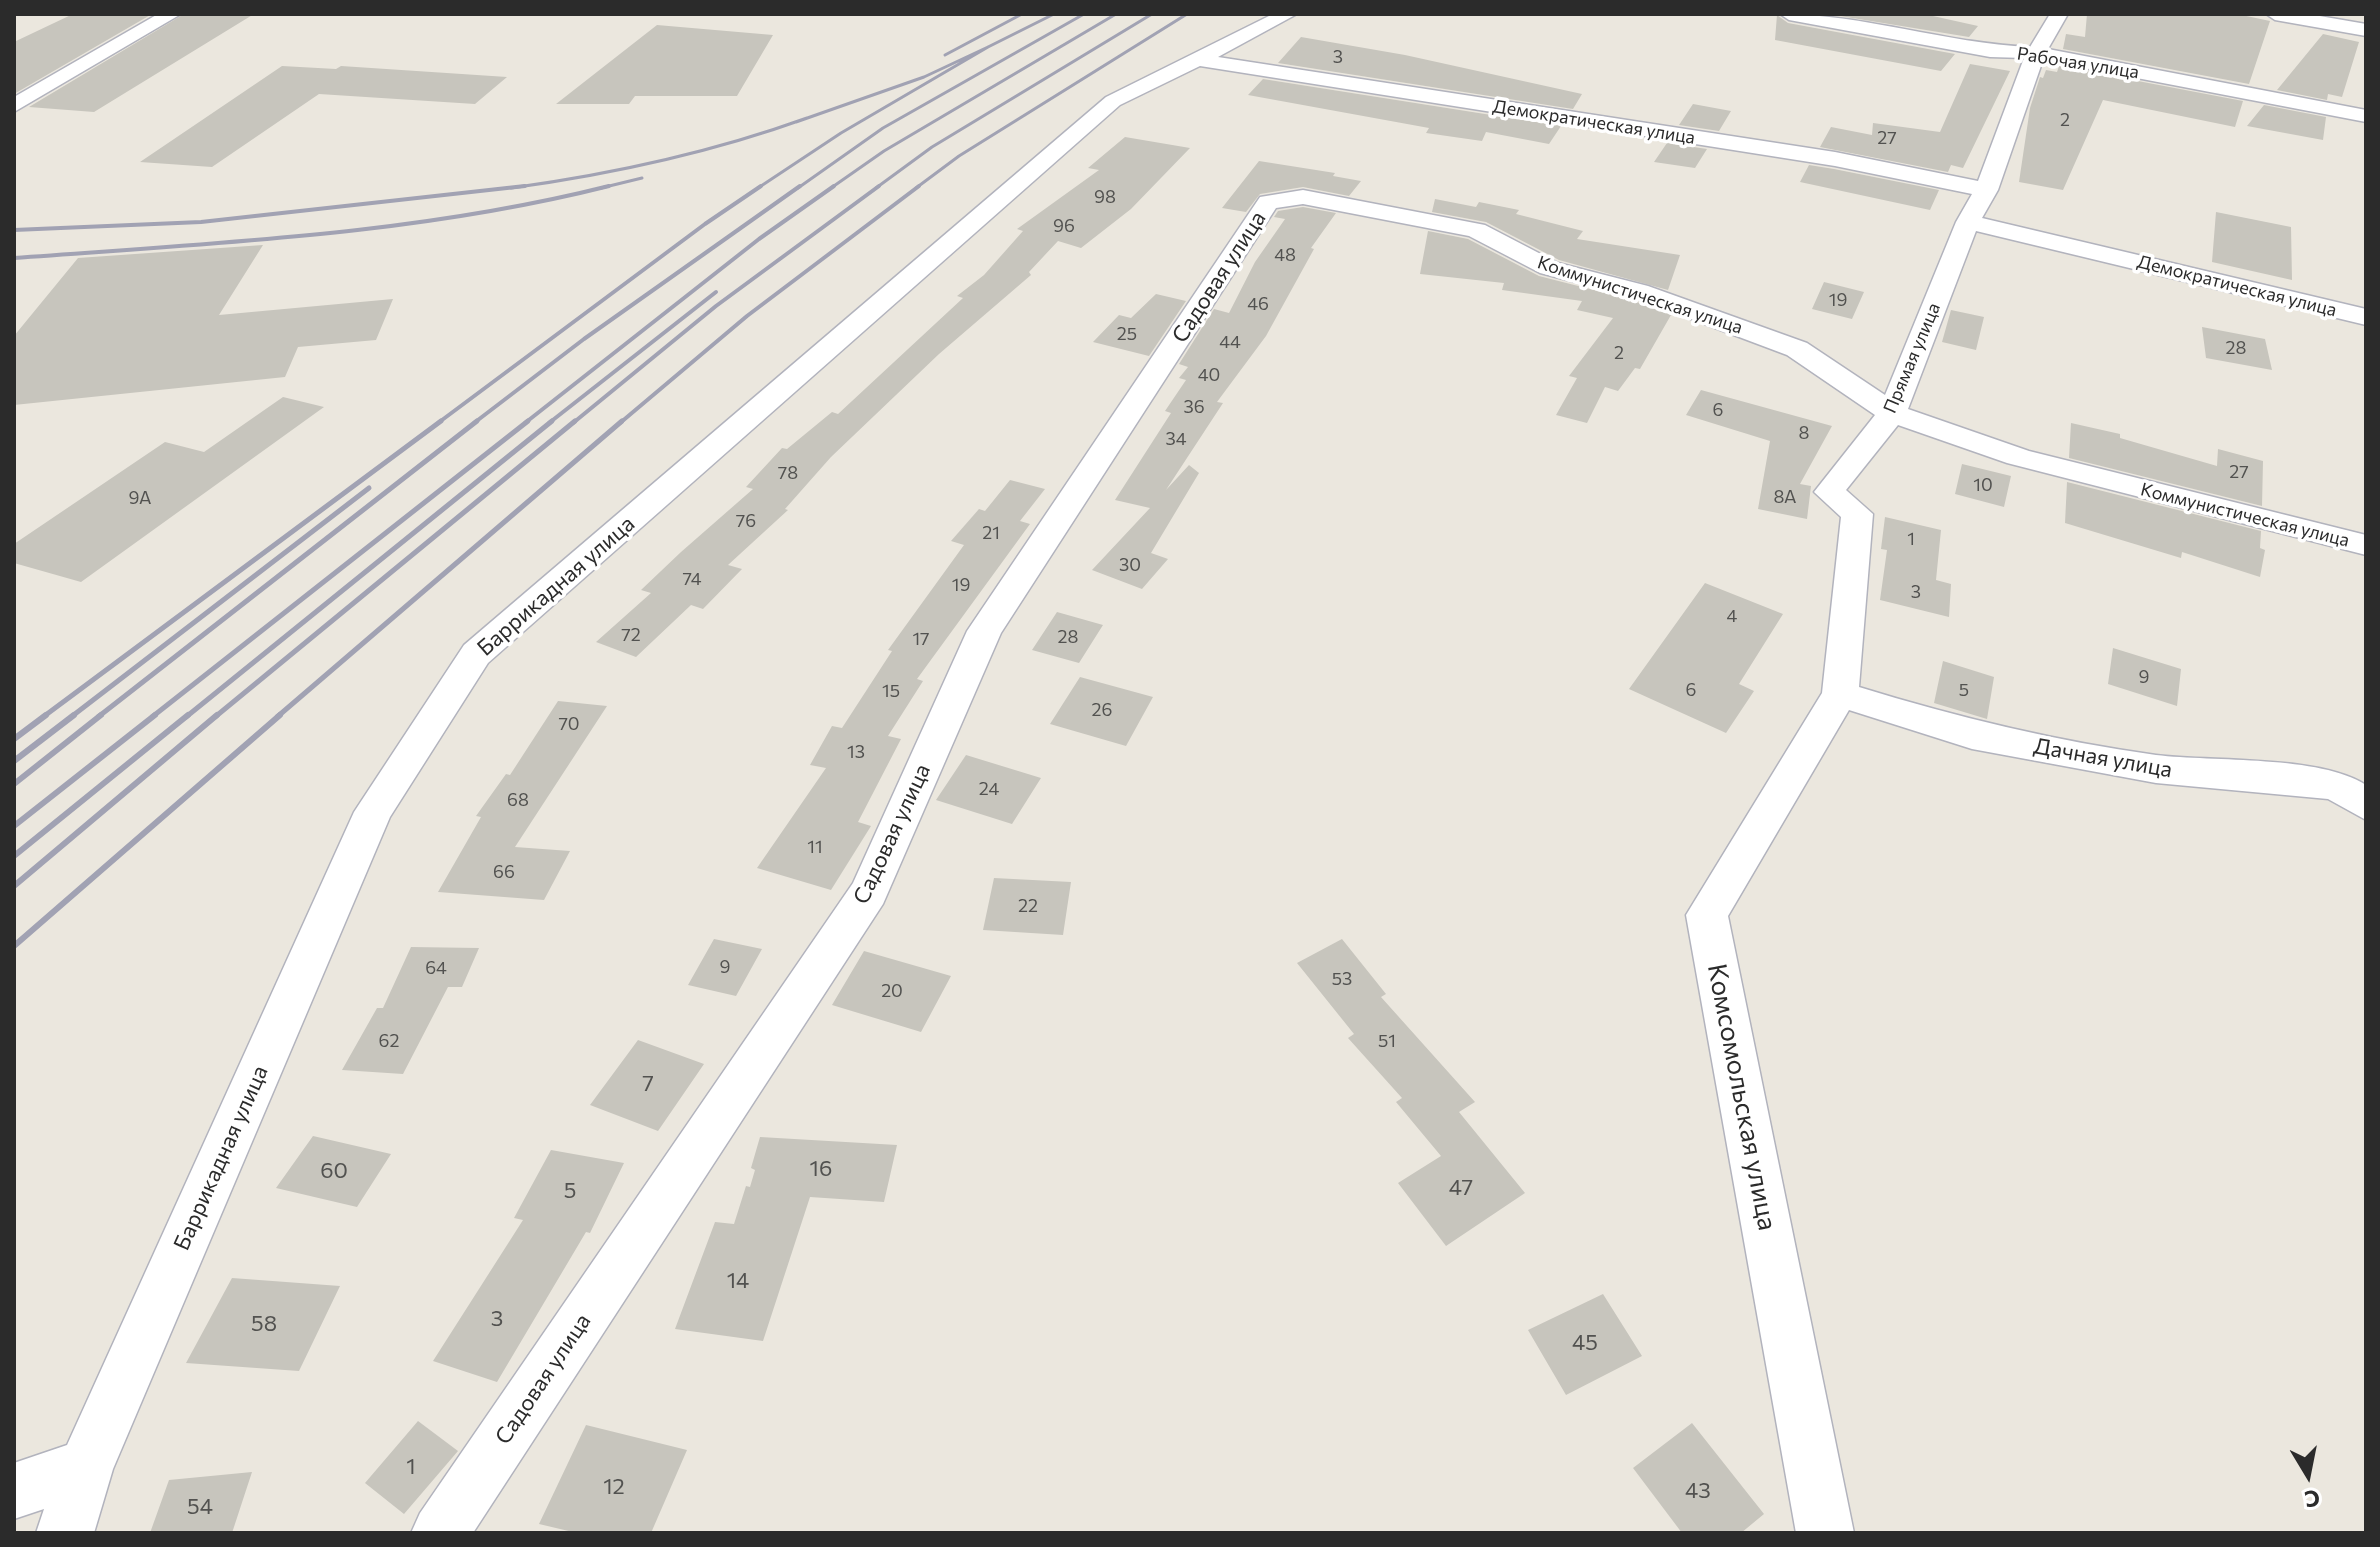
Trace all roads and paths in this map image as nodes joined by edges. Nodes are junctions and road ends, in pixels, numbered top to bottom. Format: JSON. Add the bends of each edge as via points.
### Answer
{"nodes":[{"id":1,"x":172,"y":14,"type":"edge"},
{"id":2,"x":1288,"y":14,"type":"edge"},
{"id":3,"x":1789,"y":14,"type":"edge"},
{"id":4,"x":2059,"y":14,"type":"edge"},
{"id":5,"x":2275,"y":14,"type":"edge"},
{"id":6,"x":2366,"y":30,"type":"edge"},
{"id":7,"x":2036,"y":53,"type":"junction"},
{"id":8,"x":1201,"y":60,"type":"junction"},
{"id":9,"x":14,"y":106,"type":"edge"},
{"id":10,"x":2366,"y":116,"type":"edge"},
{"id":11,"x":1986,"y":190,"type":"junction"},
{"id":12,"x":1268,"y":202,"type":"joint"},
{"id":13,"x":1968,"y":222,"type":"junction"},
{"id":14,"x":2366,"y":317,"type":"edge"},
{"id":15,"x":1892,"y":413,"type":"junction"},
{"id":16,"x":2366,"y":545,"type":"edge"},
{"id":17,"x":1840,"y":694,"type":"junction"},
{"id":18,"x":2366,"y":805,"type":"edge"},
{"id":19,"x":86,"y":1467,"type":"junction"},
{"id":20,"x":14,"y":1491,"type":"edge"},
{"id":21,"x":65,"y":1533,"type":"edge"},
{"id":22,"x":440,"y":1533,"type":"edge"},
{"id":23,"x":1825,"y":1533,"type":"edge"}],
"edges":[{"from":1,"to":9,"type":"street"},
{"from":2,"to":8,"type":"street","name":"Баррикадная улица"},
{"from":3,"to":7,"type":"street","name":"Рабочая улица","via":[[1990,51]]},
{"from":4,"to":7,"type":"street","name":"Прямая улица"},
{"from":5,"to":6,"type":"street"},
{"from":7,"to":10,"type":"street","name":"Рабочая улица"},
{"from":7,"to":11,"type":"street","name":"Прямая улица"},
{"from":8,"to":11,"type":"street","name":"Демократическая улица","via":[[1835,159]]},
{"from":8,"to":19,"type":"street","name":"Баррикадная улица","via":[[1113,101],[476,654],[373,812]]},
{"from":11,"to":13,"type":"street","name":"Прямая улица"},
{"from":12,"to":15,"type":"street","name":"Коммунистическая улица","via":[[1303,197],[1476,230],[1549,268],[1639,291],[1797,349]]},
{"from":12,"to":22,"type":"street","name":"Садовая улица","via":[[984,631],[869,892]]},
{"from":13,"to":14,"type":"street","name":"Демократическая улица"},
{"from":13,"to":15,"type":"street","name":"Прямая улица"},
{"from":15,"to":16,"type":"street","name":"Коммунистическая улица","via":[[2018,457]]},
{"from":15,"to":17,"type":"street","name":"Прямая улица","via":[[1829,492],[1857,514]]},
{"from":17,"to":18,"type":"street","name":"Дачная улица","via":[[1972,735],[2156,769],[2336,785]]},
{"from":17,"to":23,"type":"street","name":"Комсомольская улица","via":[[1707,915]]},
{"from":19,"to":20,"type":"street"},
{"from":19,"to":21,"type":"street","name":"Баррикадная улица"}]}
